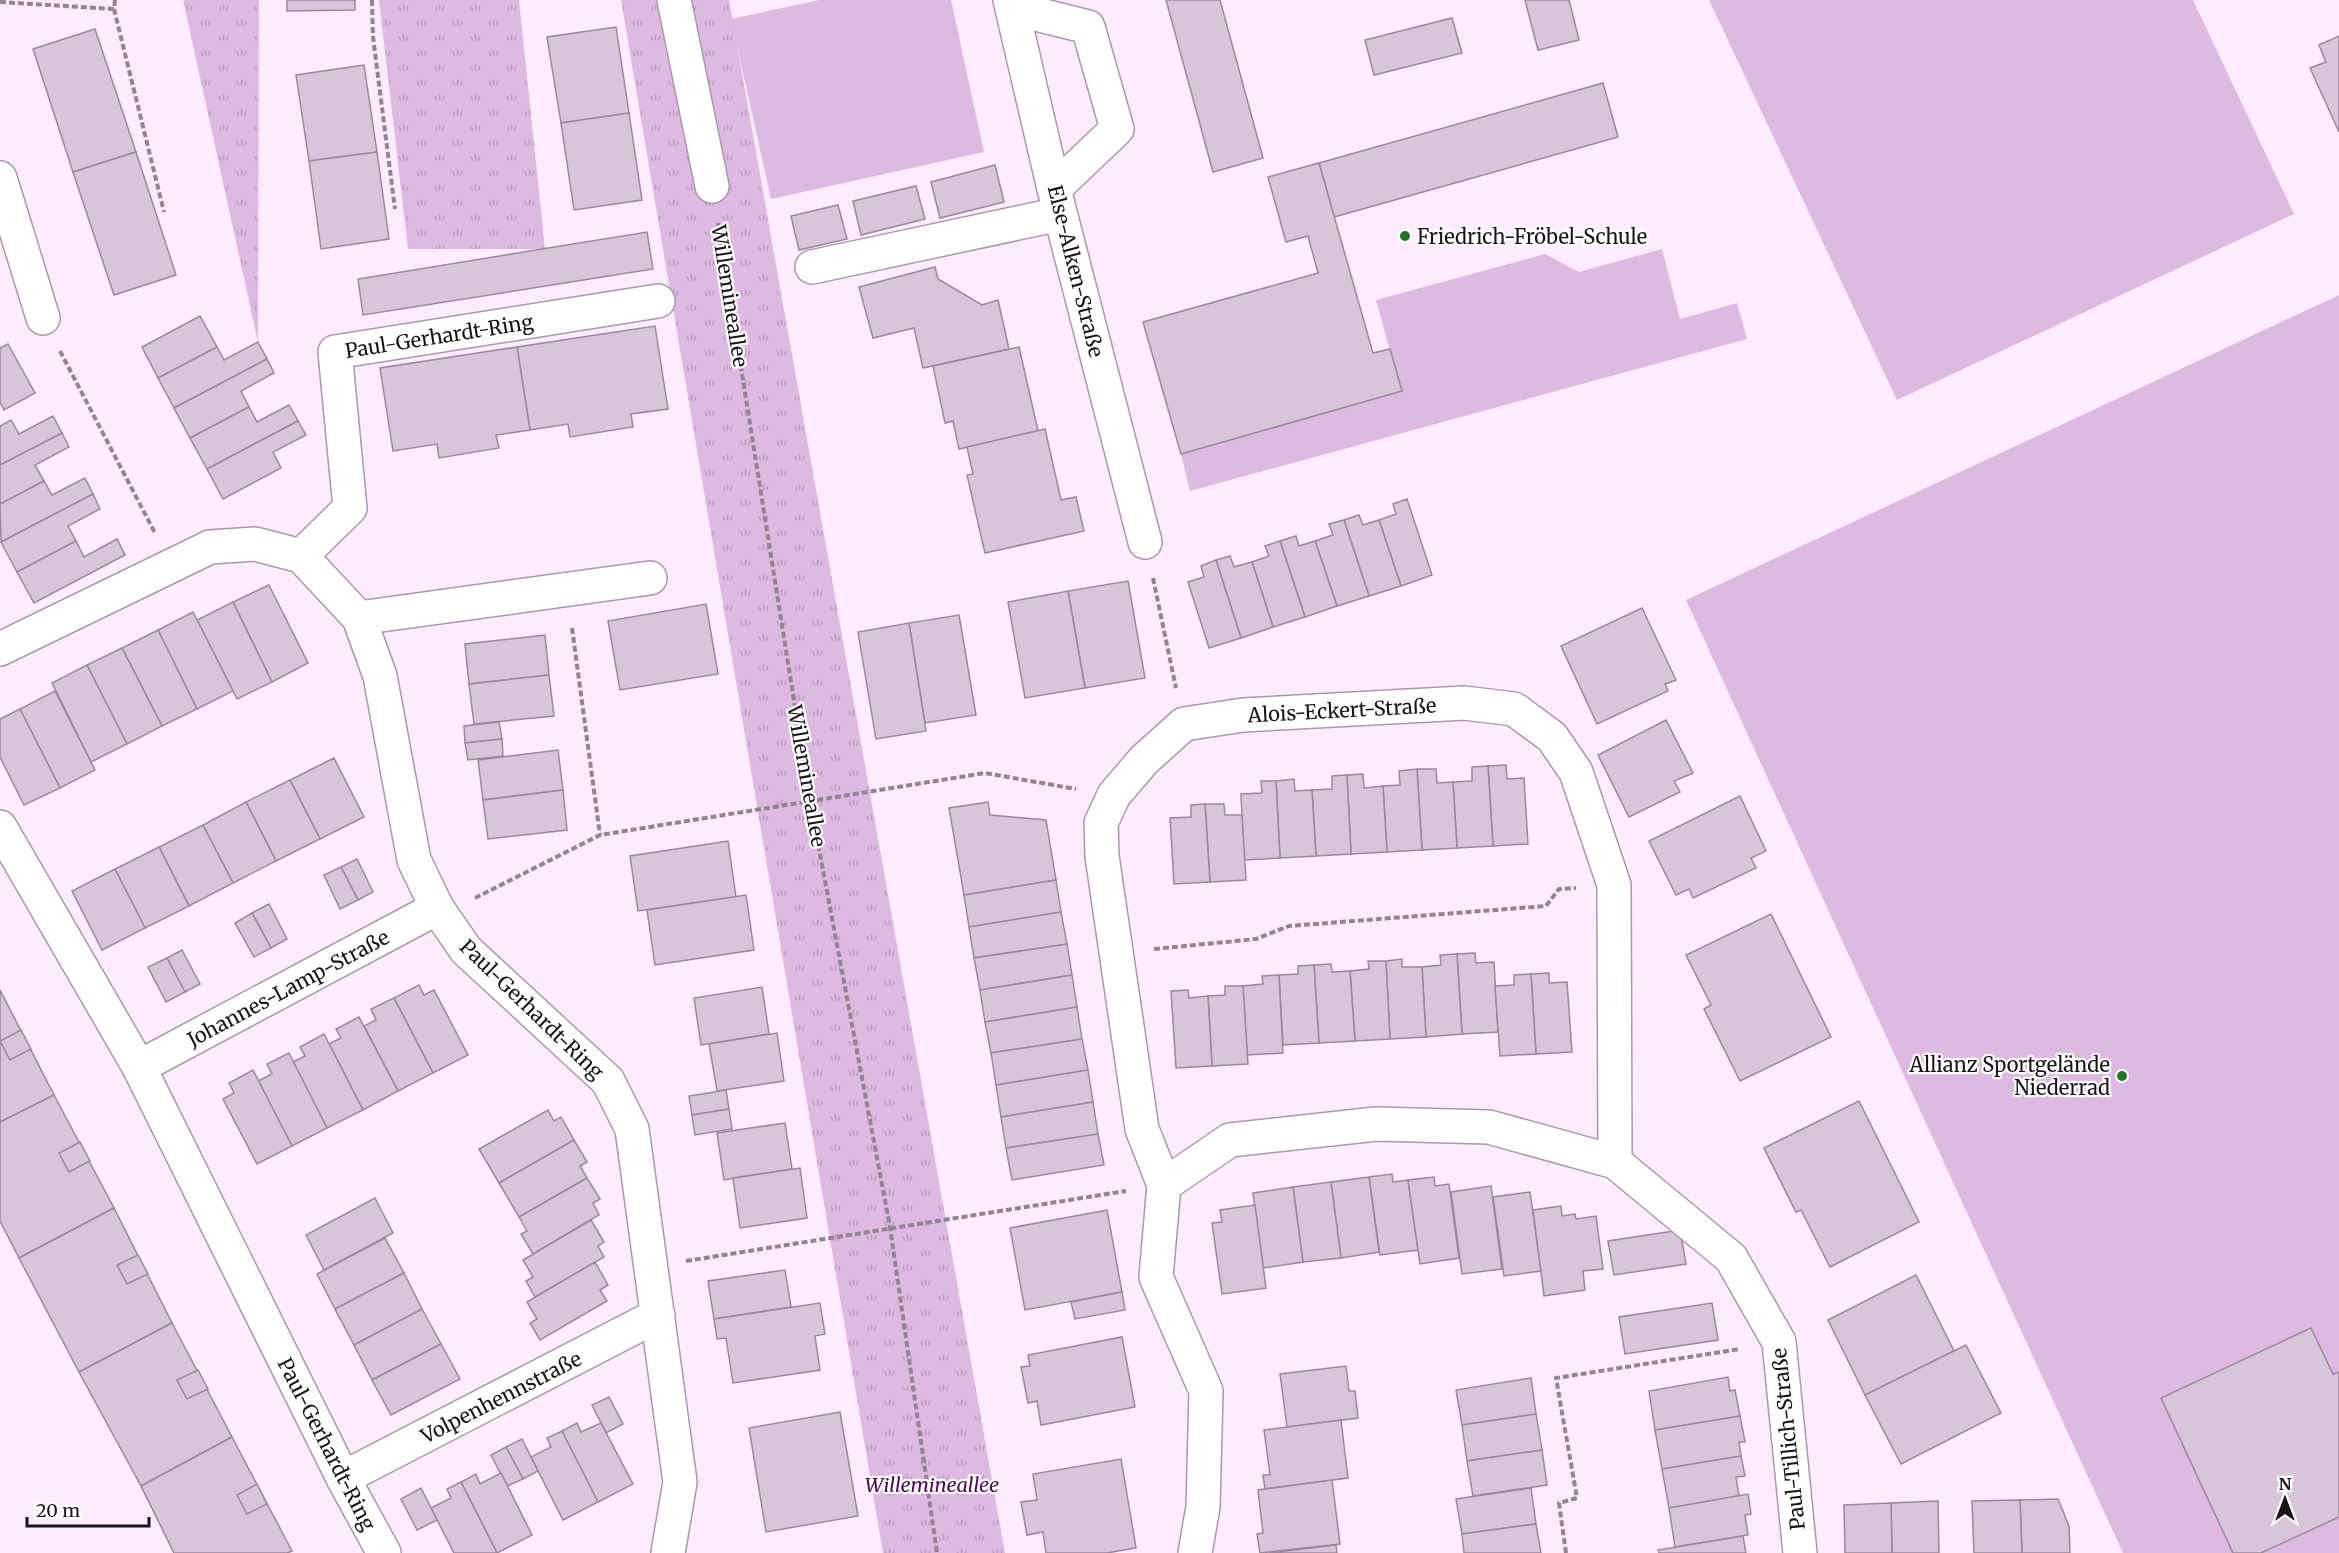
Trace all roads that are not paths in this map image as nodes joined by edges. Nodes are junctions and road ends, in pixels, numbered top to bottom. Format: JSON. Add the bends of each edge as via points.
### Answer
{"nodes":[{"id":1,"x":674,"y":0,"type":"edge"},
{"id":2,"x":1011,"y":4,"type":"edge"},
{"id":3,"x":0,"y":178,"type":"edge"},
{"id":4,"x":712,"y":186,"type":"road end"},
{"id":5,"x":1057,"y":201,"type":"junction"},
{"id":6,"x":812,"y":267,"type":"dead end"},
{"id":7,"x":658,"y":301,"type":"dead end"},
{"id":8,"x":43,"y":318,"type":"road end"},
{"id":9,"x":1145,"y":542,"type":"road end"},
{"id":10,"x":301,"y":556,"type":"junction"},
{"id":11,"x":650,"y":578,"type":"dead end"},
{"id":12,"x":359,"y":618,"type":"junction"},
{"id":13,"x":0,"y":649,"type":"edge"},
{"id":14,"x":0,"y":827,"type":"edge"},
{"id":15,"x":437,"y":908,"type":"junction"},
{"id":16,"x":139,"y":1067,"type":"junction"},
{"id":17,"x":1615,"y":1162,"type":"junction"},
{"id":18,"x":1164,"y":1185,"type":"junction"},
{"id":19,"x":658,"y":1315,"type":"junction"},
{"id":20,"x":343,"y":1478,"type":"junction"},
{"id":21,"x":384,"y":1553,"type":"edge"},
{"id":22,"x":668,"y":1553,"type":"edge"},
{"id":23,"x":1196,"y":1553,"type":"edge"},
{"id":24,"x":1800,"y":1553,"type":"edge"}],
"edges":[{"from":1,"to":4,"type":"street"},
{"from":2,"to":5,"type":"street","name":"Else-Alken-Straße"},
{"from":2,"to":5,"type":"street","via":[[1088,27],[1117,129]]},
{"from":3,"to":8,"type":"street"},
{"from":5,"to":6,"type":"street"},
{"from":5,"to":9,"type":"street","name":"Else-Alken-Straße"},
{"from":7,"to":10,"type":"street","name":"Paul-Gerhardt-Ring","via":[[335,352],[350,508]]},
{"from":10,"to":12,"type":"street","name":"Paul-Gerhardt-Ring"},
{"from":10,"to":13,"type":"street","via":[[255,544],[210,547]]},
{"from":11,"to":12,"type":"street"},
{"from":12,"to":15,"type":"street","name":"Paul-Gerhardt-Ring","via":[[380,676],[414,860]]},
{"from":14,"to":16,"type":"street","name":"Paul-Gerhardt-Ring"},
{"from":15,"to":16,"type":"street","name":"Johannes-Lamp-Straße"},
{"from":15,"to":19,"type":"street","name":"Paul-Gerhardt-Ring","via":[[466,950],[608,1081],[632,1130]]},
{"from":16,"to":20,"type":"street","name":"Paul-Gerhardt-Ring"},
{"from":17,"to":18,"type":"street","name":"Paul-Tillich-Straße","via":[[1489,1127],[1376,1124],[1230,1140]]},
{"from":17,"to":18,"type":"street","name":"Alois-Eckert-Straße","via":[[1614,885],[1576,772],[1552,737],[1514,709],[1464,703],[1243,715],[1184,724],[1144,760],[1114,795],[1101,824],[1102,856],[1142,1129]]},
{"from":17,"to":24,"type":"street","name":"Paul-Tillich-Straße","via":[[1731,1258],[1779,1342]]},
{"from":18,"to":23,"type":"street","via":[[1156,1277],[1206,1391],[1203,1507]]},
{"from":19,"to":20,"type":"street","name":"Volpenhennstraße"},
{"from":19,"to":22,"type":"street","name":"Paul-Gerhardt-Ring","via":[[680,1482]]},
{"from":20,"to":21,"type":"street","name":"Paul-Gerhardt-Ring"}]}
